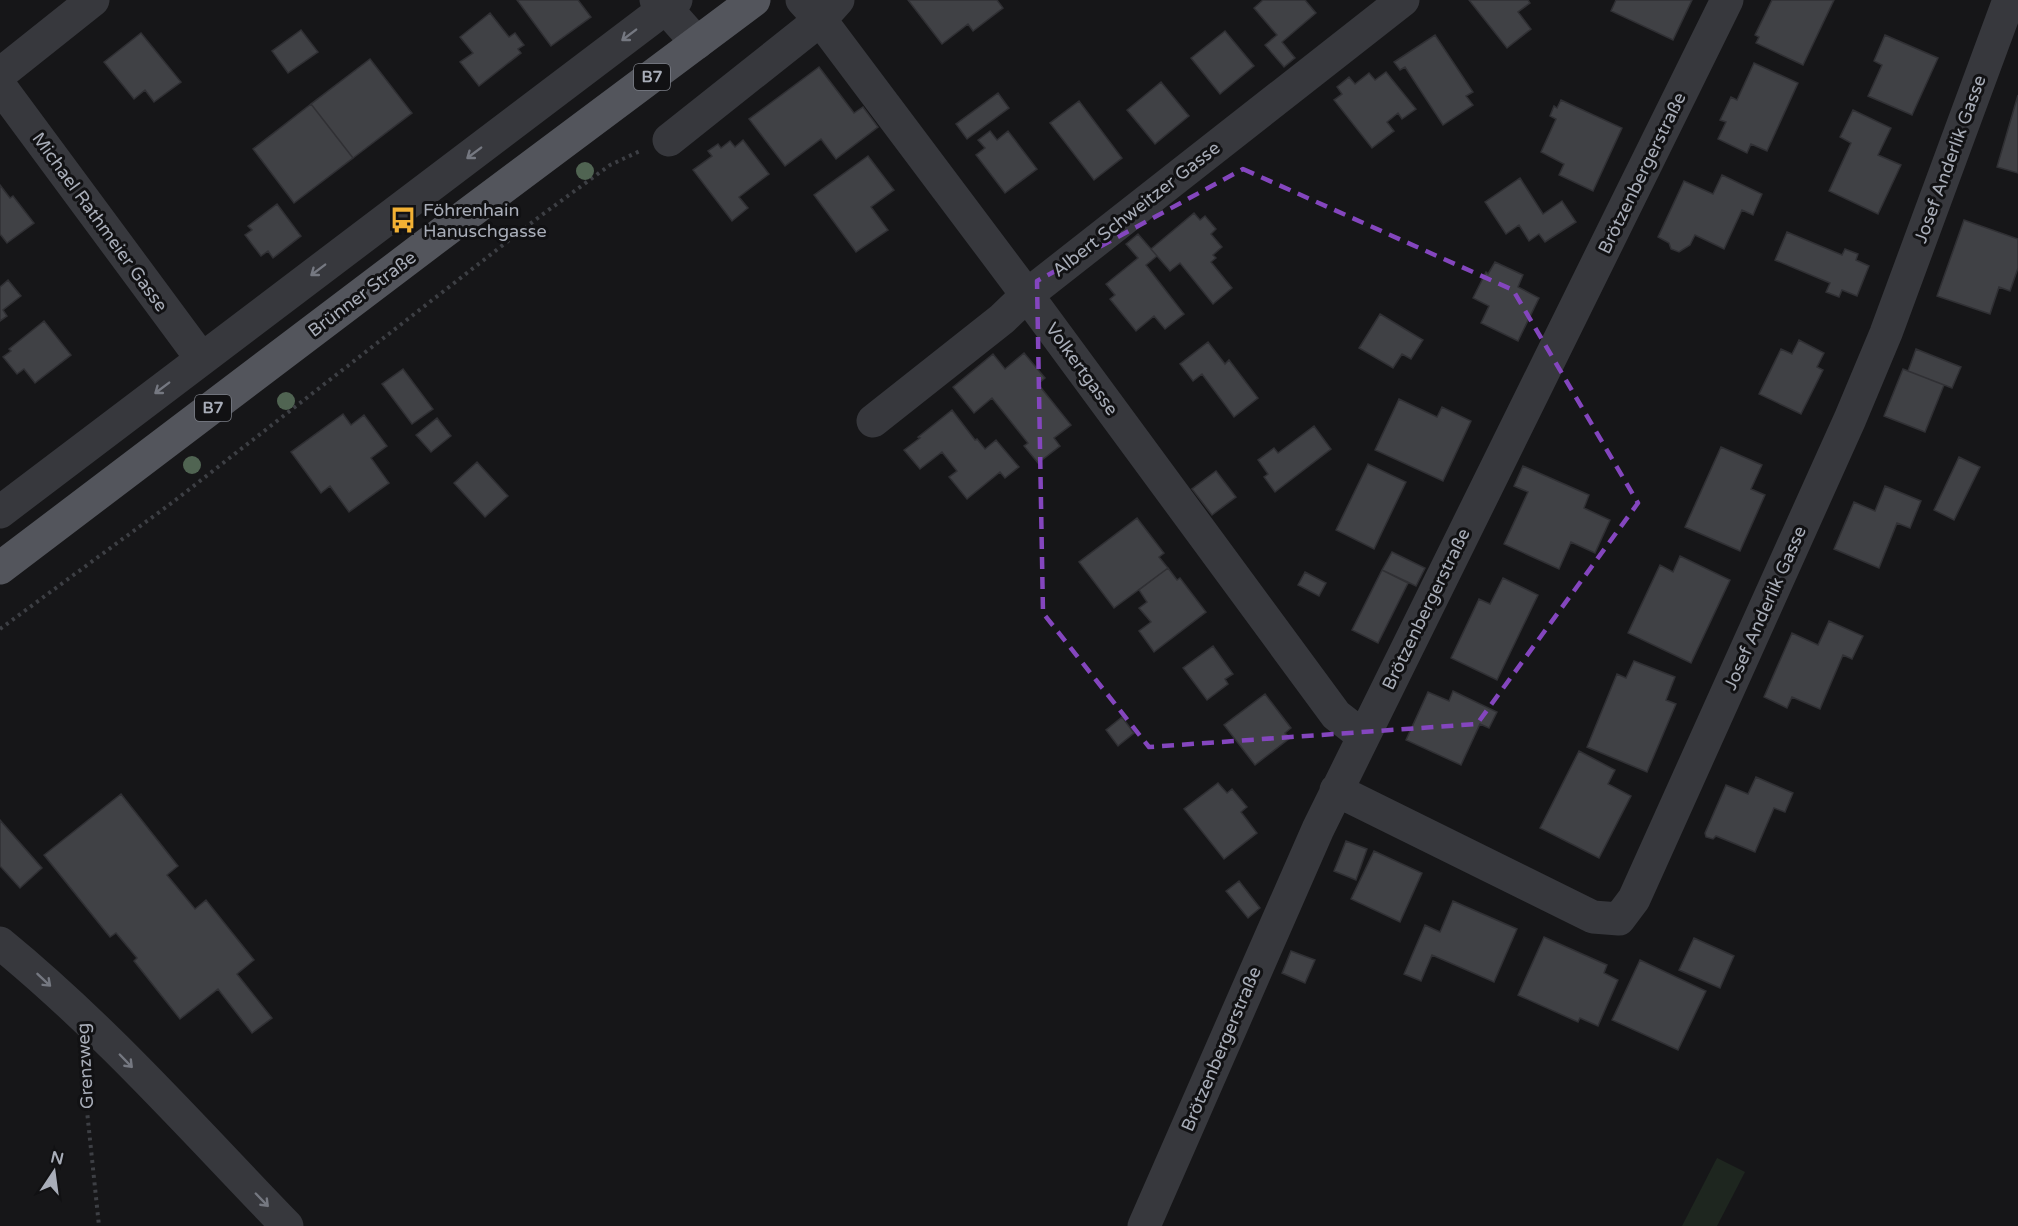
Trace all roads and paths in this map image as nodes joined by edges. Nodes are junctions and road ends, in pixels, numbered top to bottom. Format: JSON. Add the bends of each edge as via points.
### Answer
{"nodes":[{"id":1,"x":93,"y":0,"type":"edge"},
{"id":2,"x":754,"y":0,"type":"edge"},
{"id":3,"x":1402,"y":0,"type":"edge"},
{"id":4,"x":1727,"y":0,"type":"edge"},
{"id":5,"x":2009,"y":0,"type":"edge"},
{"id":6,"x":666,"y":3,"type":"edge"},
{"id":7,"x":820,"y":7,"type":"edge"},
{"id":8,"x":697,"y":43,"type":"junction"},
{"id":9,"x":0,"y":74,"type":"edge"},
{"id":10,"x":0,"y":86,"type":"edge"},
{"id":11,"x":669,"y":140,"type":"joint"},
{"id":12,"x":1027,"y":295,"type":"junction"},
{"id":13,"x":201,"y":358,"type":"junction"},
{"id":14,"x":873,"y":421,"type":"dead end"},
{"id":15,"x":0,"y":512,"type":"edge"},
{"id":16,"x":0,"y":568,"type":"edge"},
{"id":17,"x":0,"y":629,"type":"edge"},
{"id":18,"x":1363,"y":736,"type":"junction"},
{"id":19,"x":1336,"y":790,"type":"junction"},
{"id":20,"x":0,"y":943,"type":"edge"},
{"id":21,"x":86,"y":1019,"type":"junction"},
{"id":22,"x":99,"y":1226,"type":"edge"},
{"id":23,"x":287,"y":1226,"type":"edge"},
{"id":24,"x":1144,"y":1226,"type":"edge"}],
"edges":[{"from":1,"to":9,"type":"street"},
{"from":2,"to":8,"type":"main road","name":"Brünner Straße","number":"B7"},
{"from":3,"to":12,"type":"street","name":"Albert Schweitzer Gasse"},
{"from":4,"to":18,"type":"street","name":"Brötzenbergerstraße"},
{"from":5,"to":19,"type":"street","name":"Josef Anderlik Gasse","via":[[1886,333],[1850,419],[1634,899],[1619,919],[1593,917]]},
{"from":6,"to":8,"type":"street"},
{"from":6,"to":13,"type":"street","one_way":true},
{"from":7,"to":11,"type":"street"},
{"from":7,"to":12,"type":"street","name":"Volkertgasse"},
{"from":8,"to":16,"type":"main road","name":"Brünner Straße","number":"B7"},
{"from":10,"to":13,"type":"street","name":"Michael Rathmeier Gasse"},
{"from":11,"to":17,"type":"path","via":[[610,165],[173,502]]},
{"from":12,"to":14,"type":"street","name":"Albert Schweitzer Gasse"},
{"from":12,"to":18,"type":"street","name":"Volkertgasse","via":[[1336,715]]},
{"from":13,"to":15,"type":"street","one_way":true},
{"from":18,"to":19,"type":"street","name":"Brötzenbergerstraße"},
{"from":19,"to":24,"type":"street","name":"Brötzenbergerstraße"},
{"from":20,"to":21,"type":"street","name":"Grenzweg","one_way":true},
{"from":21,"to":22,"type":"path","name":"Grenzweg","via":[[80,1048]]},
{"from":21,"to":23,"type":"street","one_way":true}]}
